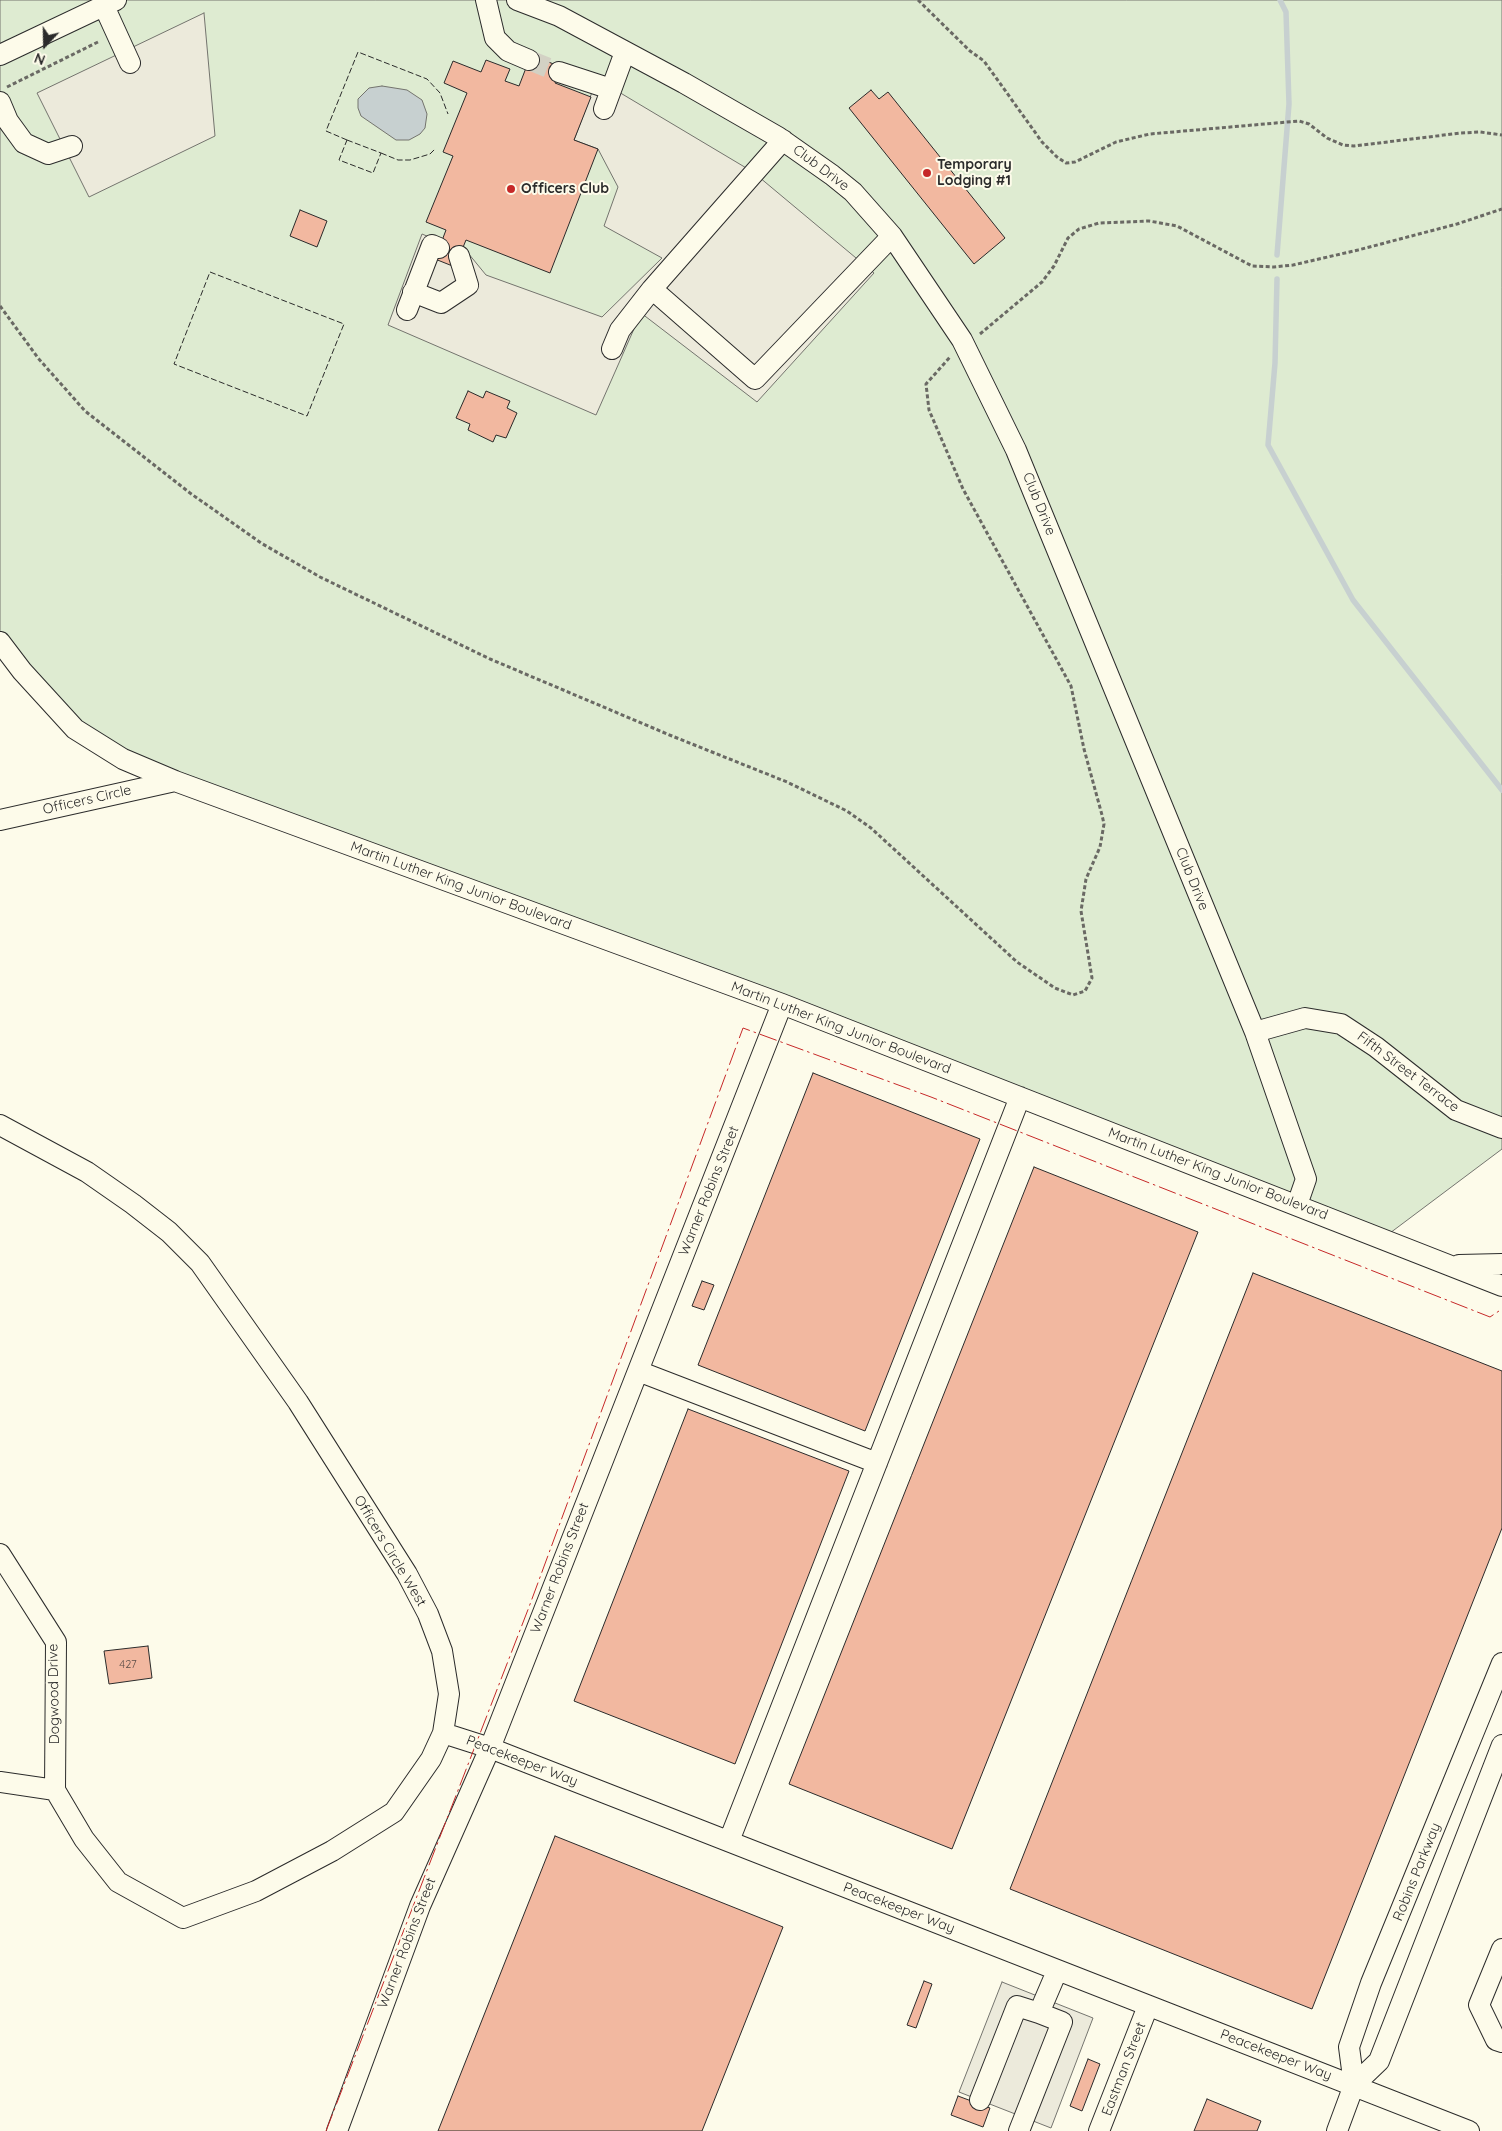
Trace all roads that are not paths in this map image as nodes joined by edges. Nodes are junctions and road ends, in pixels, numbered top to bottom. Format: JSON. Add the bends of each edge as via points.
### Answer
{"nodes":[{"id":1,"x":486,"y":0,"type":"edge"},
{"id":2,"x":517,"y":0,"type":"edge"},
{"id":3,"x":110,"y":3,"type":"edge"},
{"id":4,"x":559,"y":8,"type":"edge"},
{"id":5,"x":625,"y":52,"type":"junction"},
{"id":6,"x":0,"y":55,"type":"edge"},
{"id":7,"x":528,"y":60,"type":"tunnel mouth"},
{"id":8,"x":130,"y":63,"type":"dead end"},
{"id":9,"x":559,"y":72,"type":"tunnel mouth"},
{"id":10,"x":611,"y":89,"type":"junction"},
{"id":11,"x":0,"y":102,"type":"edge"},
{"id":12,"x":604,"y":109,"type":"dead end"},
{"id":13,"x":783,"y":140,"type":"junction"},
{"id":14,"x":72,"y":146,"type":"dead end"},
{"id":15,"x":892,"y":236,"type":"junction"},
{"id":16,"x":439,"y":248,"type":"dead end"},
{"id":17,"x":459,"y":256,"type":"dead end"},
{"id":18,"x":652,"y":289,"type":"junction"},
{"id":19,"x":612,"y":349,"type":"dead end"},
{"id":20,"x":0,"y":642,"type":"edge"},
{"id":21,"x":175,"y":781,"type":"junction"},
{"id":22,"x":0,"y":820,"type":"edge"},
{"id":23,"x":782,"y":1004,"type":"junction"},
{"id":24,"x":1254,"y":1032,"type":"junction"},
{"id":25,"x":1020,"y":1097,"type":"junction"},
{"id":26,"x":0,"y":1125,"type":"edge"},
{"id":27,"x":1502,"y":1128,"type":"edge"},
{"id":28,"x":1297,"y":1205,"type":"junction"},
{"id":29,"x":1502,"y":1264,"type":"edge"},
{"id":30,"x":1449,"y":1265,"type":"junction"},
{"id":31,"x":1502,"y":1286,"type":"edge"},
{"id":32,"x":638,"y":1371,"type":"junction"},
{"id":33,"x":877,"y":1463,"type":"junction"},
{"id":34,"x":0,"y":1554,"type":"edge"},
{"id":35,"x":1502,"y":1663,"type":"edge"},
{"id":36,"x":443,"y":1732,"type":"junction"},
{"id":37,"x":1502,"y":1745,"type":"edge"},
{"id":38,"x":490,"y":1748,"type":"junction"},
{"id":39,"x":0,"y":1782,"type":"edge"},
{"id":40,"x":55,"y":1790,"type":"junction"},
{"id":41,"x":729,"y":1841,"type":"junction"},
{"id":42,"x":1502,"y":1949,"type":"edge"},
{"id":43,"x":1058,"y":1971,"type":"junction"},
{"id":44,"x":1148,"y":2006,"type":"junction"},
{"id":45,"x":1039,"y":2013,"type":"junction"},
{"id":46,"x":1502,"y":2042,"type":"edge"},
{"id":47,"x":1354,"y":2085,"type":"junction"},
{"id":48,"x":980,"y":2100,"type":"dead end"},
{"id":49,"x":336,"y":2131,"type":"edge"},
{"id":50,"x":1019,"y":2131,"type":"edge"},
{"id":51,"x":1099,"y":2131,"type":"edge"},
{"id":52,"x":1336,"y":2131,"type":"edge"},
{"id":53,"x":1469,"y":2131,"type":"edge"}],
"edges":[{"from":1,"to":7,"type":"street","via":[[495,38],[508,51]]},
{"from":2,"to":4,"type":"street","name":"Club Drive"},
{"from":3,"to":6,"type":"street"},
{"from":3,"to":8,"type":"street","via":[[116,33]]},
{"from":4,"to":5,"type":"street","name":"Club Drive"},
{"from":5,"to":10,"type":"street"},
{"from":5,"to":13,"type":"street","name":"Club Drive"},
{"from":9,"to":10,"type":"street"},
{"from":10,"to":12,"type":"street"},
{"from":11,"to":14,"type":"street","via":[[8,121],[24,143],[48,154]]},
{"from":13,"to":15,"type":"street","name":"Club Drive","via":[[853,192]]},
{"from":13,"to":18,"type":"street"},
{"from":15,"to":18,"type":"street","via":[[755,379]]},
{"from":15,"to":24,"type":"street","name":"Club Drive","via":[[965,346],[1016,450]]},
{"from":16,"to":17,"type":"street","via":[[432,245],[410,301],[441,303],[468,285]]},
{"from":18,"to":19,"type":"street","via":[[620,330]]},
{"from":20,"to":21,"type":"street","via":[[75,729],[123,759]]},
{"from":21,"to":22,"type":"street","name":"Officers Circle"},
{"from":21,"to":23,"type":"street","name":"Martin Luther King Junior Boulevard"},
{"from":23,"to":25,"type":"street","name":"Martin Luther King Junior Boulevard"},
{"from":23,"to":32,"type":"street","name":"Warner Robins Street"},
{"from":24,"to":27,"type":"street","name":"Fifth Street Terrace","via":[[1305,1018],[1341,1024],[1376,1046],[1456,1110]]},
{"from":24,"to":28,"type":"street","name":"Club Drive","via":[[1306,1179]]},
{"from":25,"to":28,"type":"street","name":"Martin Luther King Junior Boulevard"},
{"from":25,"to":33,"type":"street"},
{"from":26,"to":36,"type":"street","name":"Officers Circle West","via":[[86,1172],[133,1204],[169,1232],[200,1263],[298,1402],[407,1574],[428,1614],[442,1651],[450,1694]]},
{"from":28,"to":30,"type":"street","name":"Martin Luther King Junior Boulevard"},
{"from":29,"to":30,"type":"street"},
{"from":30,"to":31,"type":"street","name":"Martin Luther King Junior Boulevard"},
{"from":32,"to":33,"type":"street"},
{"from":32,"to":38,"type":"street","name":"Warner Robins Street"},
{"from":33,"to":41,"type":"street"},
{"from":34,"to":40,"type":"street","name":"Dogwood Drive","via":[[56,1642]]},
{"from":35,"to":47,"type":"street","name":"Robins Parkway","via":[[1368,1992],[1349,2047]]},
{"from":36,"to":38,"type":"street","name":"Peacekeeper Way"},
{"from":36,"to":40,"type":"street","name":"Officers Circle West","via":[[431,1759],[394,1812],[332,1851],[256,1892],[183,1918],[118,1882],[84,1839]]},
{"from":37,"to":47,"type":"street","name":"Robins Parkway","via":[[1379,2061]]},
{"from":38,"to":41,"type":"street","name":"Peacekeeper Way"},
{"from":38,"to":49,"type":"street","name":"Warner Robins Street","via":[[420,1906]]},
{"from":39,"to":40,"type":"street"},
{"from":41,"to":43,"type":"street","name":"Peacekeeper Way"},
{"from":42,"to":46,"type":"street","via":[[1479,2005],[1496,2040]]},
{"from":43,"to":44,"type":"street","name":"Peacekeeper Way"},
{"from":43,"to":45,"type":"street"},
{"from":44,"to":47,"type":"street","name":"Peacekeeper Way"},
{"from":44,"to":51,"type":"street","name":"Eastman Street"},
{"from":45,"to":48,"type":"street","via":[[1017,2006]]},
{"from":45,"to":50,"type":"street","via":[[1062,2022]]},
{"from":47,"to":52,"type":"street","name":"Robins Parkway"},
{"from":47,"to":53,"type":"street","name":"Peacekeeper Way"}]}
